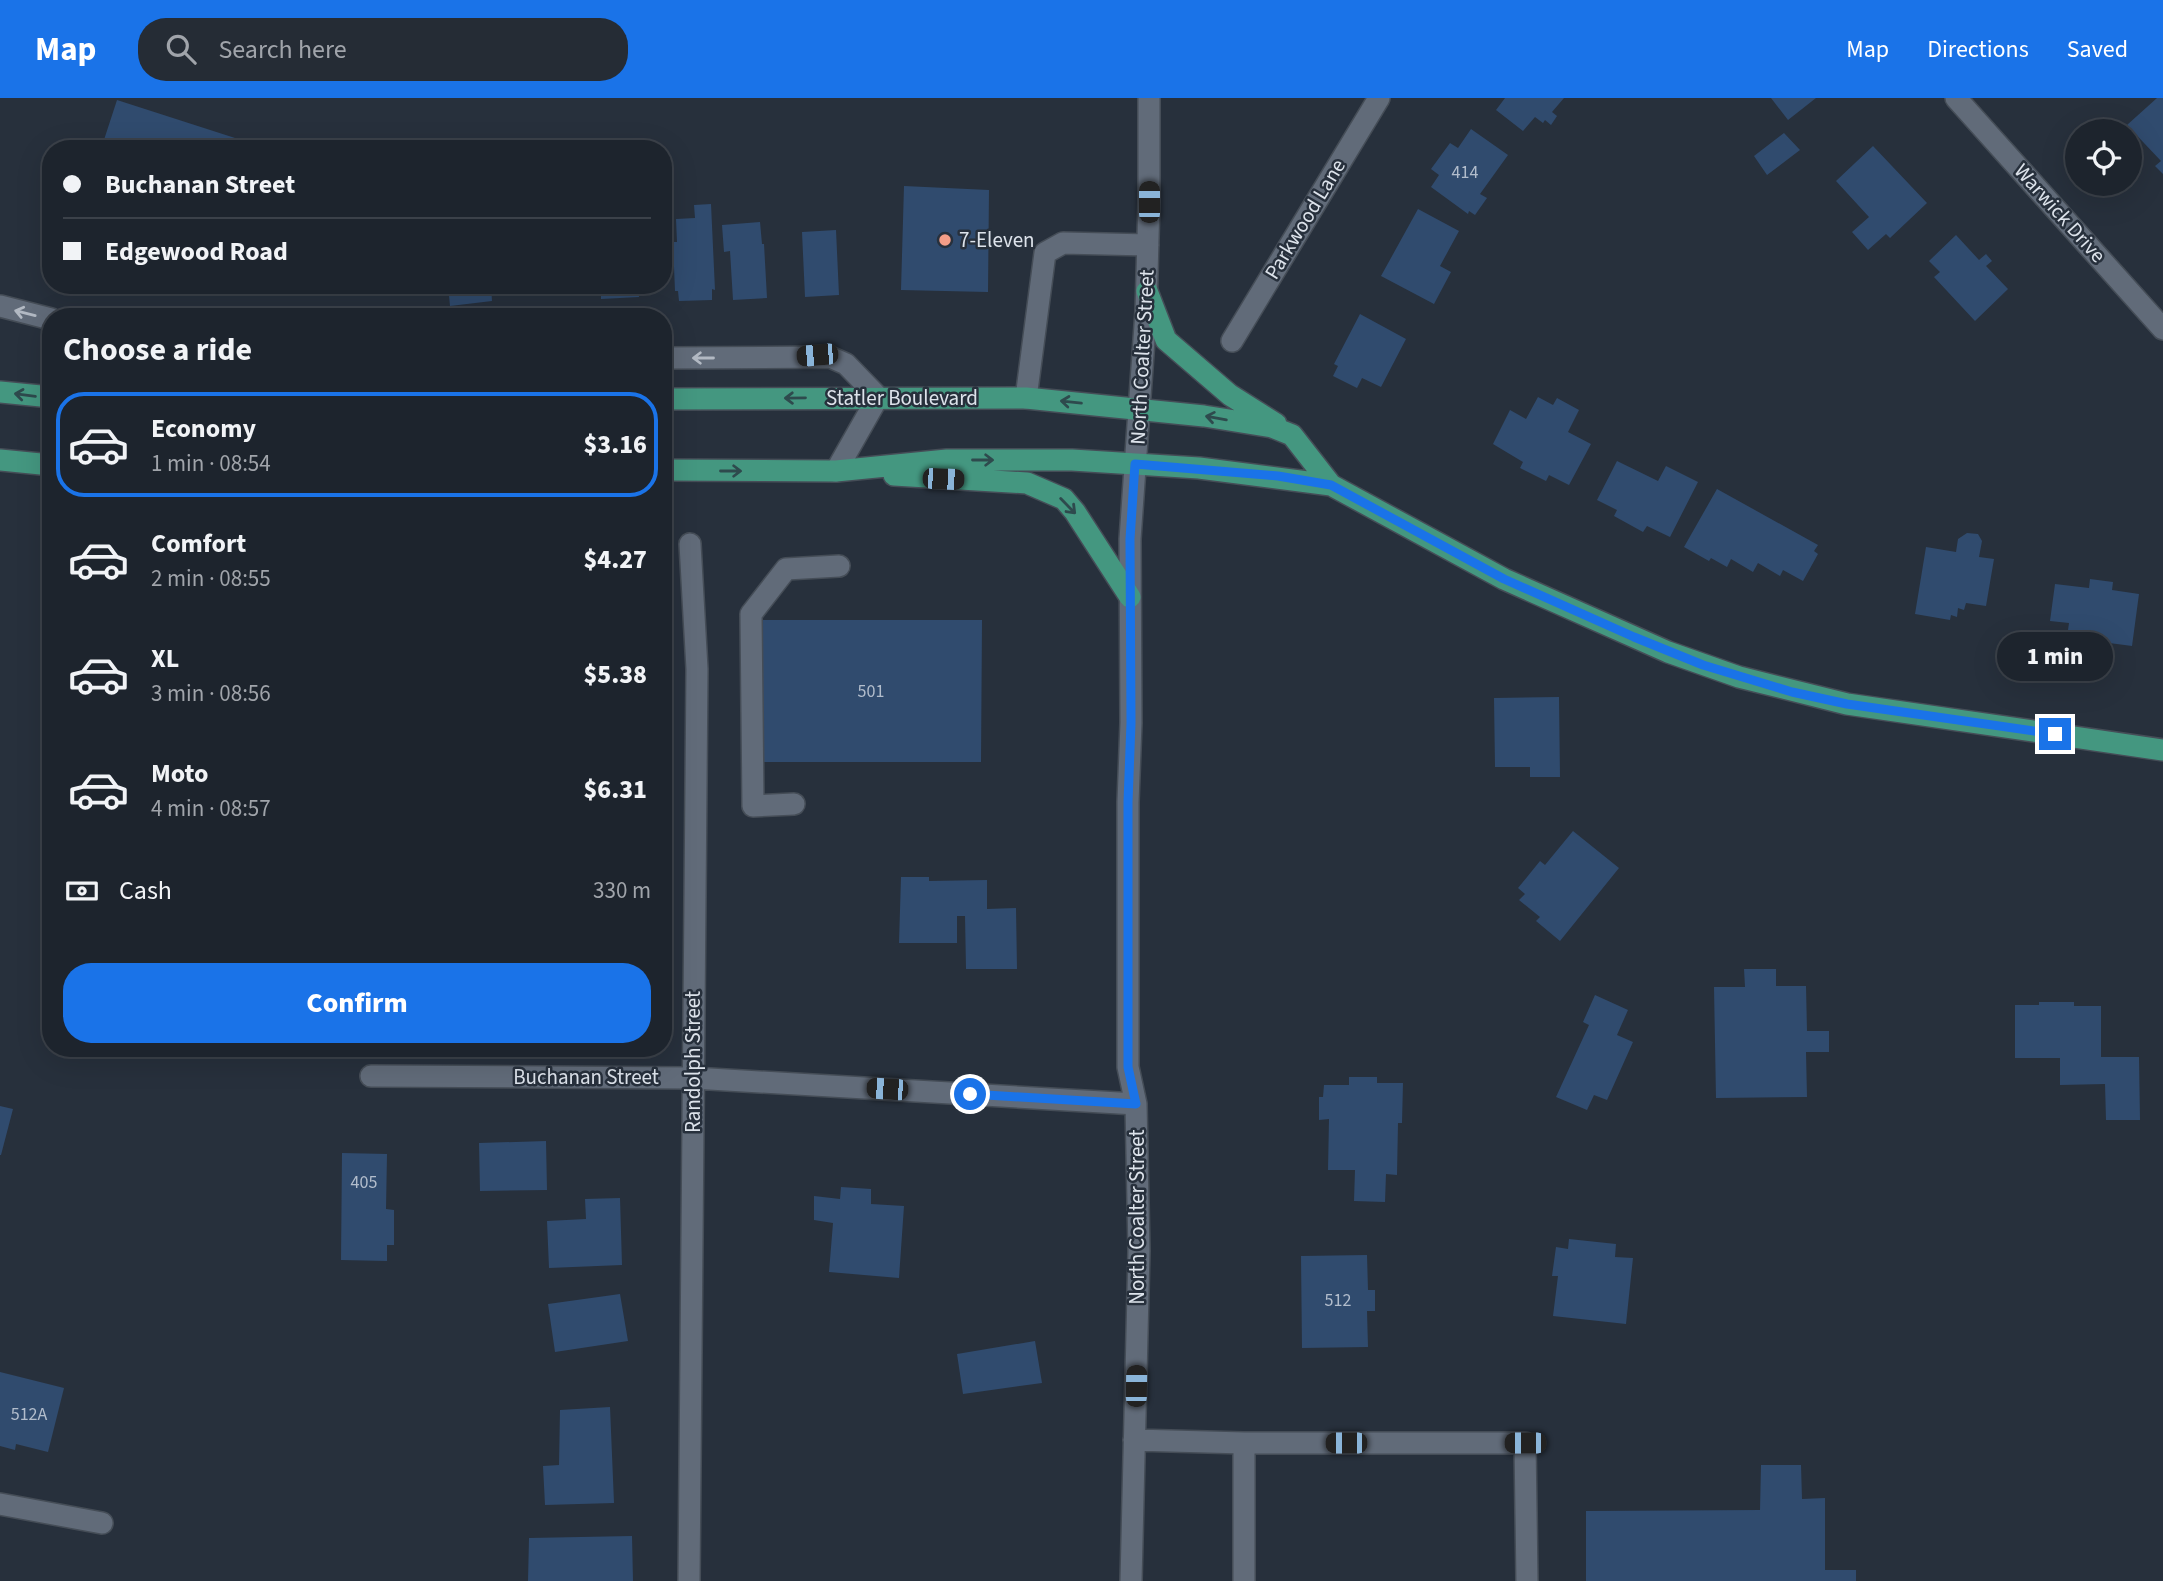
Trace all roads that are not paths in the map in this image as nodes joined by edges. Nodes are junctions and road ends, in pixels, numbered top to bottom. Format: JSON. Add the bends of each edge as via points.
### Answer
{"nodes":[{"id":1,"x":1149,"y":98,"type":"edge"},
{"id":2,"x":1379,"y":98,"type":"edge"},
{"id":3,"x":1956,"y":98,"type":"edge"},
{"id":4,"x":1148,"y":245,"type":"junction"},
{"id":5,"x":1147,"y":291,"type":"junction"},
{"id":6,"x":0,"y":306,"type":"edge"},
{"id":7,"x":42,"y":317,"type":"edge"},
{"id":8,"x":2163,"y":329,"type":"edge"},
{"id":9,"x":1231,"y":341,"type":"dead end"},
{"id":10,"x":672,"y":358,"type":"edge"},
{"id":11,"x":0,"y":392,"type":"edge"},
{"id":12,"x":42,"y":396,"type":"edge"},
{"id":13,"x":878,"y":397,"type":"junction"},
{"id":14,"x":1026,"y":398,"type":"junction"},
{"id":15,"x":672,"y":399,"type":"edge"},
{"id":16,"x":1139,"y":409,"type":"junction"},
{"id":17,"x":1292,"y":435,"type":"junction"},
{"id":18,"x":0,"y":460,"type":"edge"},
{"id":19,"x":42,"y":464,"type":"edge"},
{"id":20,"x":1135,"y":464,"type":"junction"},
{"id":21,"x":672,"y":470,"type":"edge"},
{"id":22,"x":836,"y":471,"type":"junction"},
{"id":23,"x":1331,"y":485,"type":"junction"},
{"id":24,"x":690,"y":544,"type":"dead end"},
{"id":25,"x":839,"y":566,"type":"dead end"},
{"id":26,"x":1130,"y":597,"type":"junction"},
{"id":27,"x":2163,"y":750,"type":"edge"},
{"id":28,"x":794,"y":804,"type":"dead end"},
{"id":29,"x":371,"y":1076,"type":"dead end"},
{"id":30,"x":693,"y":1078,"type":"junction"},
{"id":31,"x":1136,"y":1104,"type":"junction"},
{"id":32,"x":1134,"y":1440,"type":"junction"},
{"id":33,"x":1244,"y":1443,"type":"junction"},
{"id":34,"x":0,"y":1504,"type":"edge"},
{"id":35,"x":102,"y":1523,"type":"dead end"},
{"id":36,"x":690,"y":1581,"type":"edge"},
{"id":37,"x":1131,"y":1581,"type":"edge"},
{"id":38,"x":1244,"y":1581,"type":"edge"},
{"id":39,"x":1527,"y":1581,"type":"edge"}],
"edges":[{"from":1,"to":4,"type":"street","name":"North Coalter Street"},
{"from":2,"to":9,"type":"street","name":"Parkwood Lane"},
{"from":3,"to":8,"type":"street","name":"Warwick Drive"},
{"from":4,"to":5,"type":"street","name":"North Coalter Street"},
{"from":4,"to":14,"type":"street","via":[[1063,243],[1045,253]]},
{"from":5,"to":16,"type":"street","name":"North Coalter Street"},
{"from":5,"to":17,"type":"main road","via":[[1166,341],[1230,395]]},
{"from":7,"to":6,"type":"street","one_way":true},
{"from":13,"to":10,"type":"street","one_way":true,"via":[[846,364],[830,357]]},
{"from":12,"to":11,"type":"main road","one_way":true},
{"from":13,"to":14,"type":"main road","name":"Statler Boulevard"},
{"from":13,"to":15,"type":"main road","name":"Statler Boulevard","one_way":true},
{"from":13,"to":22,"type":"street"},
{"from":16,"to":14,"type":"main road","name":"Statler Boulevard","one_way":true},
{"from":17,"to":16,"type":"main road","name":"Statler Boulevard","one_way":true,"via":[[1272,427]]},
{"from":16,"to":20,"type":"street","name":"North Coalter Street"},
{"from":17,"to":23,"type":"main road"},
{"from":18,"to":19,"type":"main road"},
{"from":22,"to":20,"type":"main road","one_way":true,"via":[[947,460]]},
{"from":20,"to":23,"type":"main road"},
{"from":20,"to":26,"type":"street","name":"North Coalter Street"},
{"from":21,"to":22,"type":"main road","one_way":true},
{"from":22,"to":26,"type":"main road","one_way":true,"via":[[1027,483],[1044,490],[1064,499],[1075,512]]},
{"from":23,"to":27,"type":"main road","via":[[1504,579],[1668,652],[1739,677],[1847,704]]},
{"from":24,"to":30,"type":"street","name":"Randolph Street","via":[[697,669]]},
{"from":25,"to":28,"type":"street","via":[[786,569],[751,614],[753,806]]},
{"from":26,"to":31,"type":"street","name":"North Coalter Street","via":[[1128,1067]]},
{"from":29,"to":30,"type":"street","name":"Buchanan Street"},
{"from":30,"to":31,"type":"street","name":"Buchanan Street"},
{"from":30,"to":36,"type":"street","name":"Randolph Street"},
{"from":31,"to":32,"type":"street","name":"North Coalter Street","via":[[1139,1251]]},
{"from":32,"to":33,"type":"street"},
{"from":32,"to":37,"type":"street","name":"North Coalter Street"},
{"from":33,"to":38,"type":"street"},
{"from":33,"to":39,"type":"street","via":[[1525,1443]]},
{"from":34,"to":35,"type":"street"}]}
